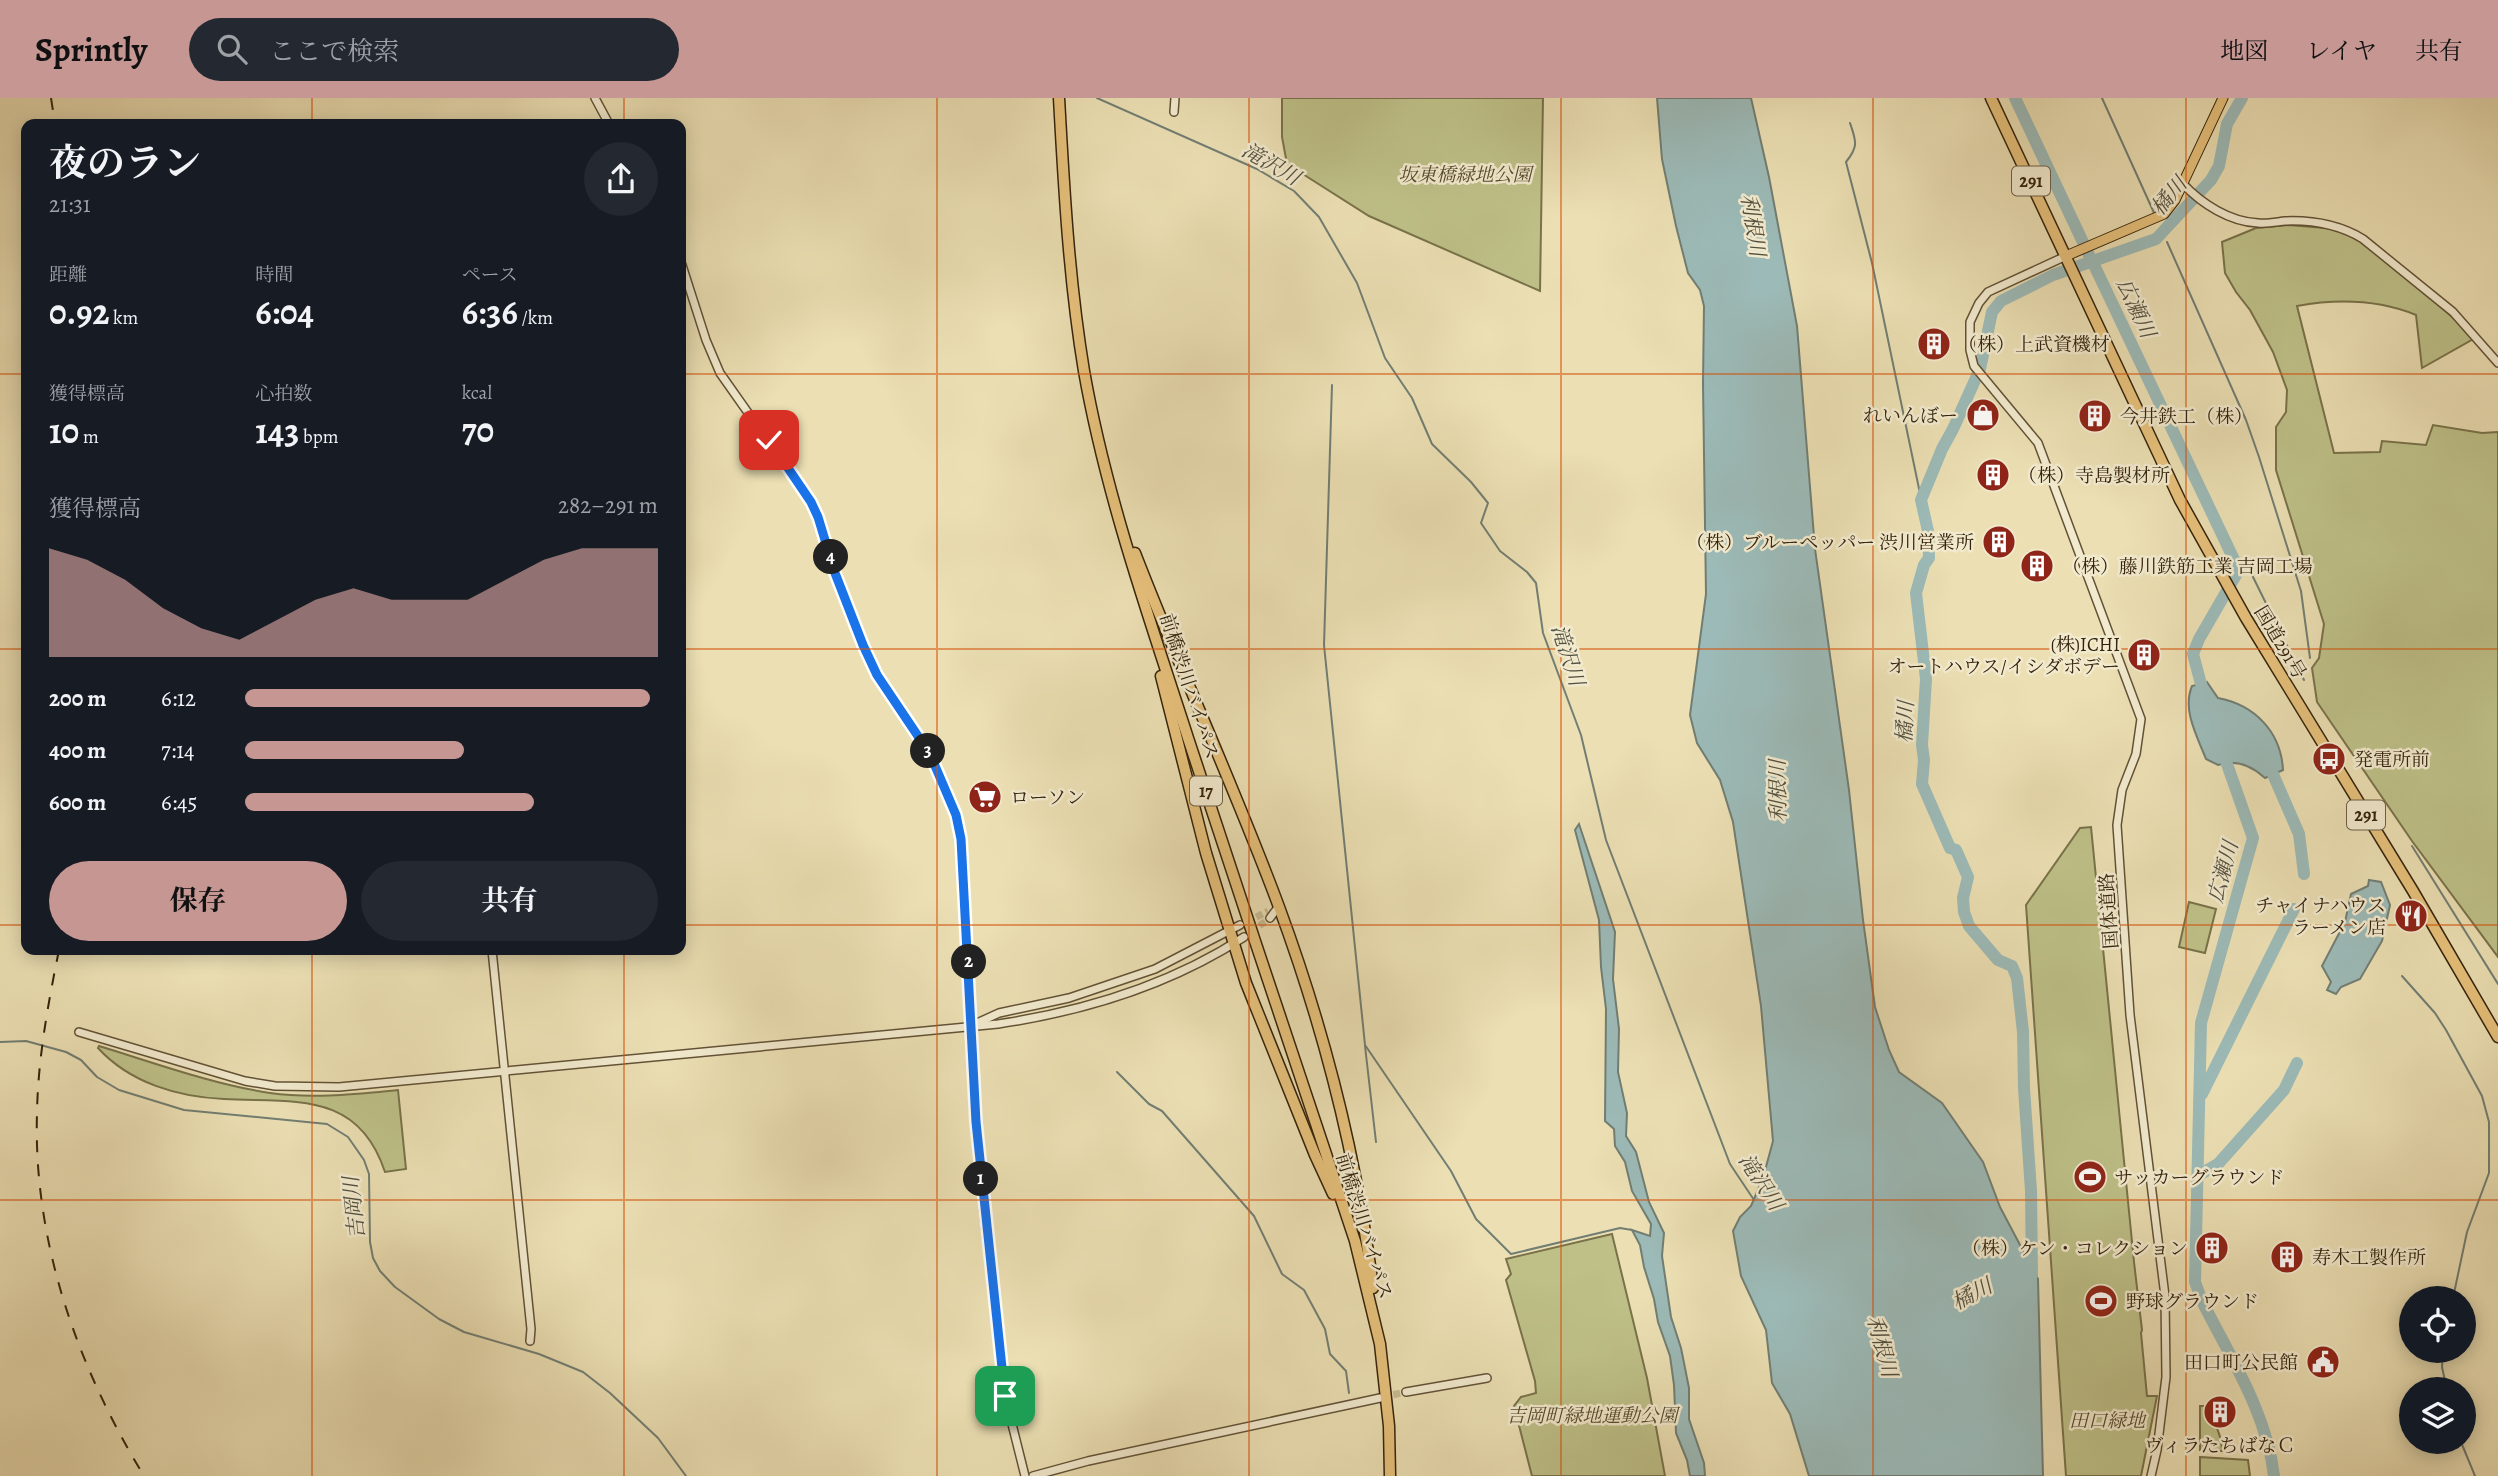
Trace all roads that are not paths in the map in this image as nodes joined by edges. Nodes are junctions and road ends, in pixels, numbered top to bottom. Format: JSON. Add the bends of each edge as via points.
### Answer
{"nodes":[{"id":1,"x":595,"y":98,"type":"edge"},
{"id":2,"x":1059,"y":98,"type":"edge"},
{"id":3,"x":1175,"y":98,"type":"edge"},
{"id":4,"x":1991,"y":98,"type":"edge"},
{"id":5,"x":2223,"y":98,"type":"edge"},
{"id":6,"x":1174,"y":112,"type":"dead end"},
{"id":7,"x":606,"y":119,"type":"edge"},
{"id":8,"x":2183,"y":184,"type":"junction"},
{"id":9,"x":2068,"y":260,"type":"junction"},
{"id":10,"x":686,"y":278,"type":"edge"},
{"id":11,"x":2498,"y":363,"type":"edge"},
{"id":12,"x":1112,"y":495,"type":"junction"},
{"id":13,"x":1130,"y":558,"type":"junction"},
{"id":14,"x":1235,"y":927,"type":"junction"},
{"id":15,"x":1240,"y":940,"type":"junction"},
{"id":16,"x":492,"y":955,"type":"edge"},
{"id":17,"x":973,"y":1025,"type":"junction"},
{"id":18,"x":79,"y":1032,"type":"dead end"},
{"id":19,"x":2498,"y":1037,"type":"edge"},
{"id":20,"x":504,"y":1072,"type":"junction"},
{"id":21,"x":1355,"y":1241,"type":"junction"},
{"id":22,"x":530,"y":1341,"type":"dead end"},
{"id":23,"x":1380,"y":1344,"type":"junction"},
{"id":24,"x":1487,"y":1378,"type":"dead end"},
{"id":25,"x":1406,"y":1392,"type":"tunnel mouth"},
{"id":26,"x":1380,"y":1398,"type":"tunnel mouth"},
{"id":27,"x":1025,"y":1476,"type":"edge"},
{"id":28,"x":1033,"y":1476,"type":"edge"},
{"id":29,"x":1392,"y":1476,"type":"edge"},
{"id":30,"x":2151,"y":1476,"type":"edge"}],
"edges":[{"from":1,"to":7,"type":"street"},
{"from":2,"to":12,"type":"highway","name":"前橋渋川バイパス","number":"17","via":[[1084,370]]},
{"from":3,"to":6,"type":"street"},
{"from":4,"to":9,"type":"highway","name":"国道291号","number":"291"},
{"from":5,"to":8,"type":"main road"},
{"from":8,"to":9,"type":"main road","via":[[2164,214]]},
{"from":8,"to":11,"type":"street","via":[[2210,207],[2245,221],[2326,224],[2350,231],[2453,312]]},
{"from":9,"to":19,"type":"highway","name":"国道291号","number":"291","via":[[2180,500],[2232,594]]},
{"from":9,"to":30,"type":"street","name":"国体道路","via":[[1994,289],[1979,303],[1968,337],[1974,366],[2038,443],[2141,719],[2117,825],[2130,1015],[2165,1296],[2166,1377]]},
{"from":10,"to":17,"type":"street","via":[[720,373],[811,502],[877,675],[930,754],[946,787],[961,839]]},
{"from":12,"to":13,"type":"highway","name":"前橋渋川バイパス","number":"17"},
{"from":12,"to":23,"type":"highway","via":[[1316,1021],[1367,1238]]},
{"from":13,"to":14,"type":"highway","via":[[1132,586],[1165,690],[1206,853]]},
{"from":13,"to":21,"type":"highway","name":"前橋渋川バイパス","number":"17"},
{"from":14,"to":15,"type":"highway"},
{"from":14,"to":17,"type":"street","via":[[1173,961],[1126,979],[1069,998],[999,1013]]},
{"from":15,"to":17,"type":"street","via":[[1177,974],[1118,996],[1070,1011]]},
{"from":15,"to":21,"type":"highway","via":[[1245,983]]},
{"from":16,"to":20,"type":"street"},
{"from":17,"to":20,"type":"street"},
{"from":17,"to":27,"type":"street","via":[[978,1135],[1001,1366]]},
{"from":18,"to":20,"type":"street","via":[[275,1086],[339,1087]]},
{"from":20,"to":22,"type":"street"},
{"from":21,"to":23,"type":"highway","name":"前橋渋川バイパス","number":"17"},
{"from":23,"to":29,"type":"highway","name":"前橋渋川バイパス","number":"17"},
{"from":24,"to":25,"type":"street"},
{"from":26,"to":28,"type":"street"}]}
